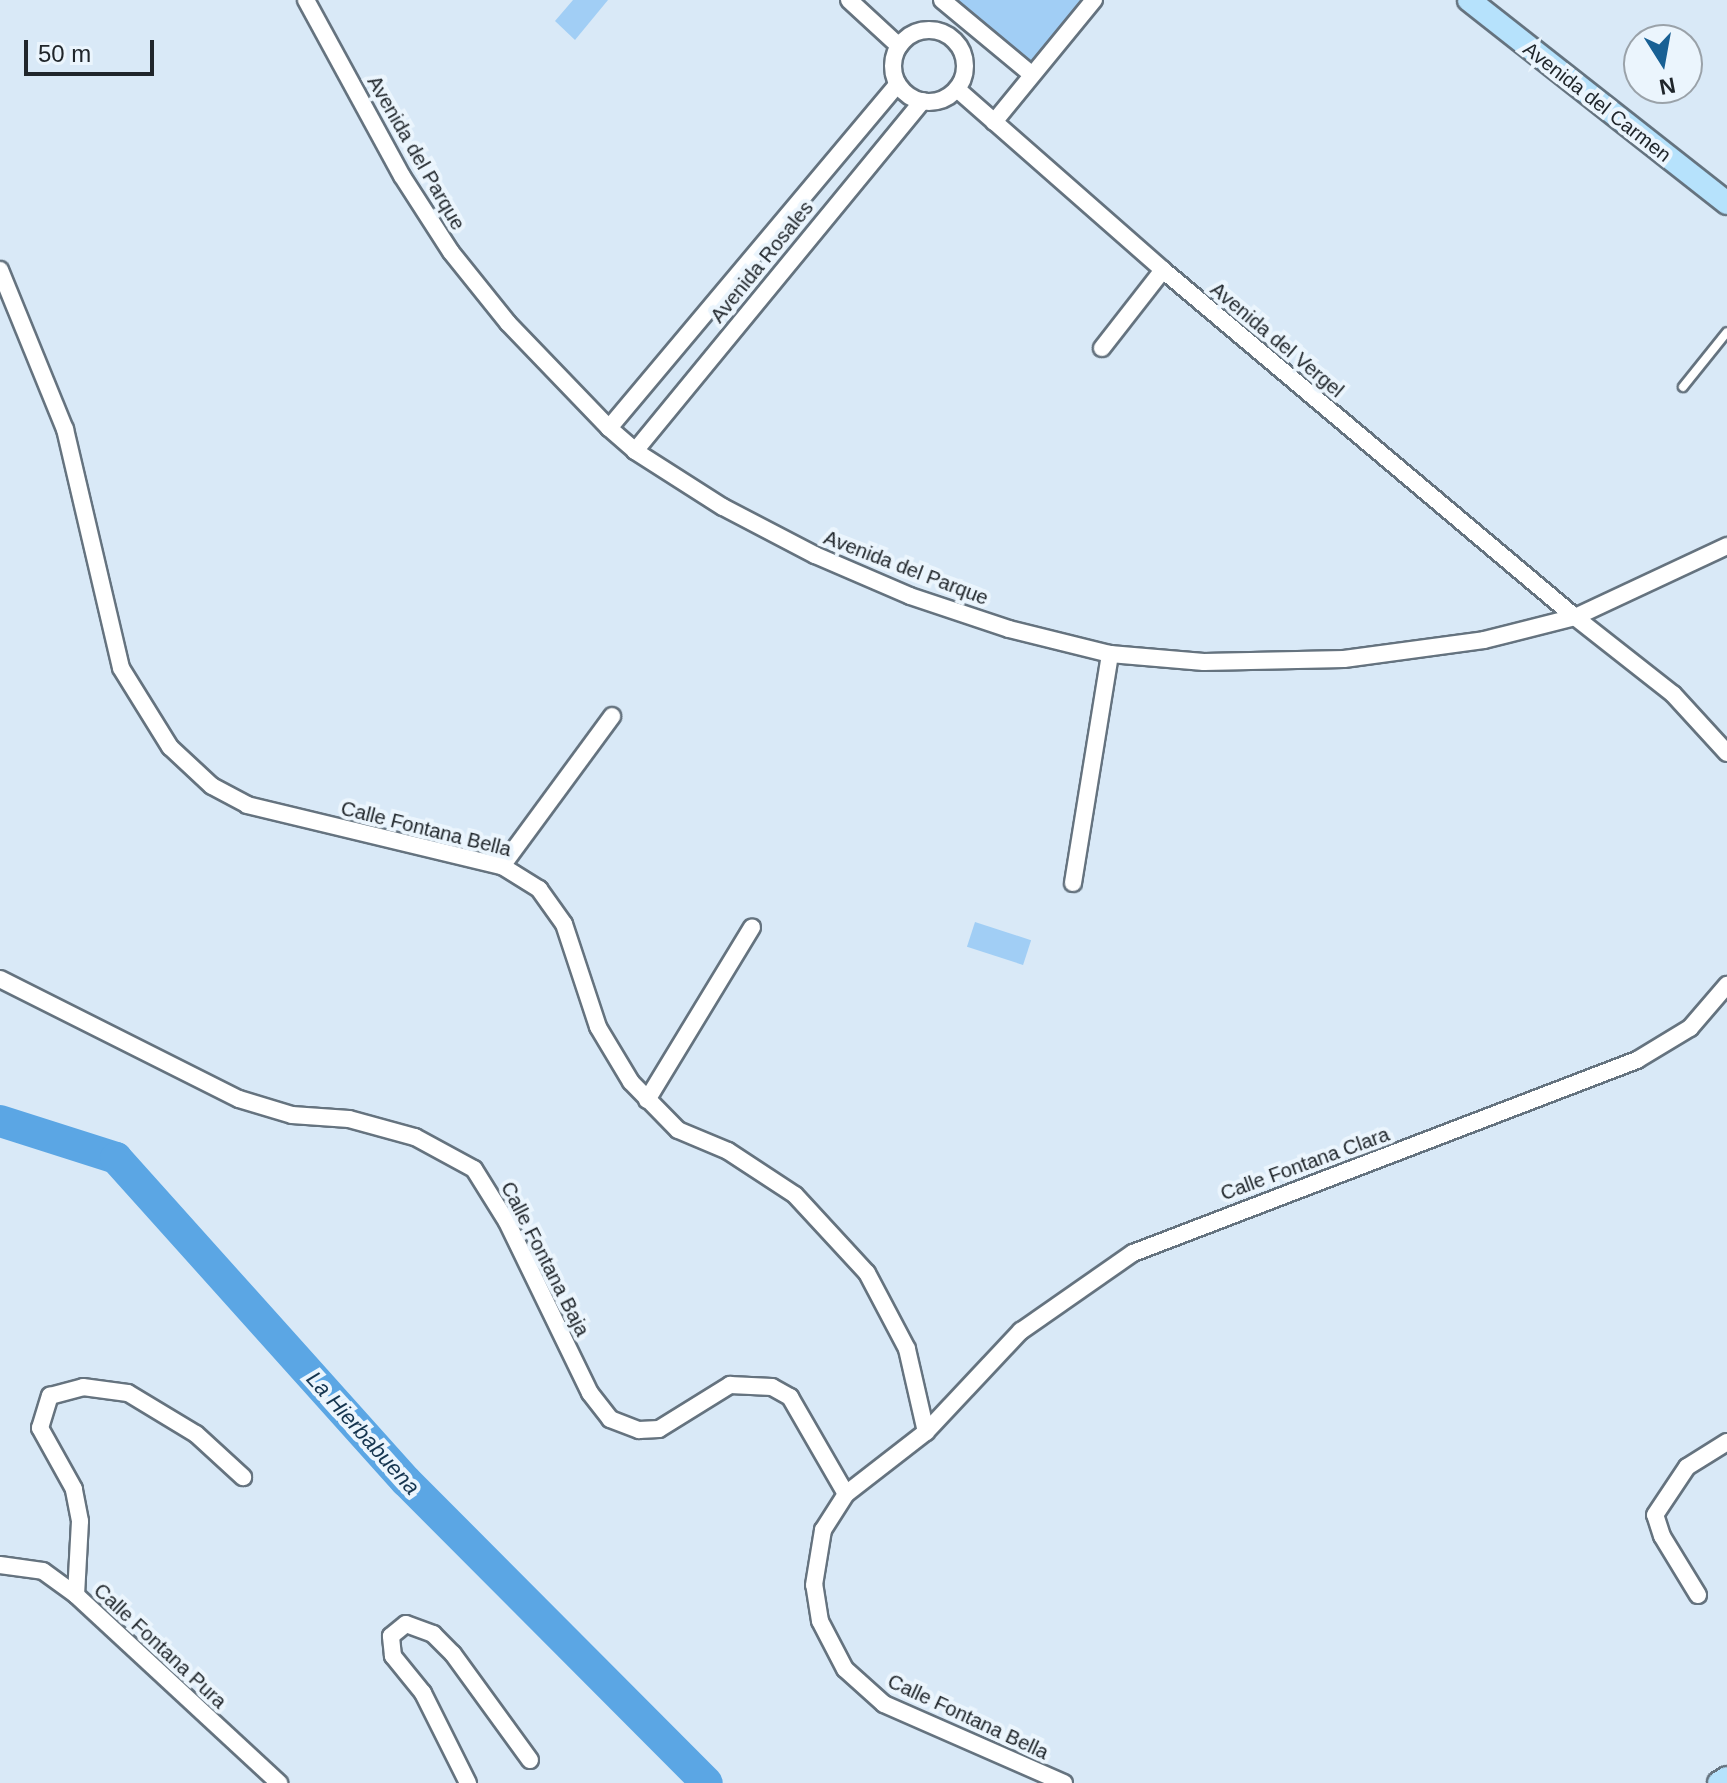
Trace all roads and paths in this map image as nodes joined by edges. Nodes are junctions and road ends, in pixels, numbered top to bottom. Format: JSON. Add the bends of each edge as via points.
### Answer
{"nodes":[{"id":1,"x":306,"y":0,"type":"edge"},
{"id":2,"x":849,"y":0,"type":"edge"},
{"id":3,"x":942,"y":0,"type":"edge"},
{"id":4,"x":1094,"y":0,"type":"edge"},
{"id":5,"x":1469,"y":0,"type":"edge"},
{"id":6,"x":868,"y":6,"type":"edge"},
{"id":7,"x":965,"y":19,"type":"junction"},
{"id":8,"x":953,"y":38,"type":"junction"},
{"id":9,"x":899,"y":46,"type":"junction"},
{"id":10,"x":1031,"y":74,"type":"junction"},
{"id":11,"x":898,"y":84,"type":"junction"},
{"id":12,"x":957,"y":89,"type":"junction"},
{"id":13,"x":922,"y":101,"type":"junction"},
{"id":14,"x":994,"y":122,"type":"junction"},
{"id":15,"x":1727,"y":203,"type":"edge"},
{"id":16,"x":763,"y":251,"type":"junction"},
{"id":17,"x":783,"y":266,"type":"junction"},
{"id":18,"x":0,"y":270,"type":"edge"},
{"id":19,"x":1163,"y":270,"type":"junction"},
{"id":20,"x":1727,"y":332,"type":"edge"},
{"id":21,"x":1102,"y":348,"type":"dead end"},
{"id":22,"x":1683,"y":387,"type":"dead end"},
{"id":23,"x":609,"y":428,"type":"junction"},
{"id":24,"x":635,"y":451,"type":"junction"},
{"id":25,"x":1727,"y":546,"type":"edge"},
{"id":26,"x":1575,"y":617,"type":"junction"},
{"id":27,"x":1110,"y":654,"type":"junction"},
{"id":28,"x":612,"y":716,"type":"dead end"},
{"id":29,"x":1727,"y":753,"type":"edge"},
{"id":30,"x":502,"y":866,"type":"junction"},
{"id":31,"x":1073,"y":883,"type":"dead end"},
{"id":32,"x":752,"y":927,"type":"dead end"},
{"id":33,"x":0,"y":979,"type":"edge"},
{"id":34,"x":1727,"y":985,"type":"edge"},
{"id":35,"x":647,"y":1100,"type":"junction"},
{"id":36,"x":926,"y":1432,"type":"junction"},
{"id":37,"x":1727,"y":1442,"type":"edge"},
{"id":38,"x":243,"y":1477,"type":"dead end"},
{"id":39,"x":846,"y":1494,"type":"junction"},
{"id":40,"x":0,"y":1565,"type":"edge"},
{"id":41,"x":76,"y":1595,"type":"junction"},
{"id":42,"x":1698,"y":1595,"type":"dead end"},
{"id":43,"x":530,"y":1760,"type":"dead end"},
{"id":44,"x":1727,"y":1778,"type":"edge"},
{"id":45,"x":279,"y":1783,"type":"edge"},
{"id":46,"x":468,"y":1783,"type":"edge"},
{"id":47,"x":1064,"y":1783,"type":"edge"},
{"id":48,"x":1719,"y":1783,"type":"edge"}],
"edges":[{"from":1,"to":23,"type":"street","name":"Avenida del Parque","via":[[402,176],[451,252],[508,323]]},
{"from":2,"to":6,"type":"street"},
{"from":3,"to":7,"type":"street"},
{"from":4,"to":10,"type":"street"},
{"from":5,"to":15,"type":"street","name":"Avenida del Carmen"},
{"from":6,"to":9,"type":"street"},
{"from":7,"to":8,"type":"street"},
{"from":7,"to":10,"type":"street"},
{"from":8,"to":9,"type":"street","via":[[930,29],[907,37]]},
{"from":8,"to":12,"type":"street","via":[[965,58]]},
{"from":9,"to":11,"type":"street","via":[[893,65]]},
{"from":10,"to":14,"type":"street"},
{"from":11,"to":13,"type":"street"},
{"from":11,"to":16,"type":"street","name":"Avenida Rosales"},
{"from":12,"to":13,"type":"street","via":[[946,98]]},
{"from":12,"to":14,"type":"street","name":"Avenida del Vergel"},
{"from":13,"to":17,"type":"street","name":"Avenida Rosales"},
{"from":14,"to":19,"type":"street","name":"Avenida del Vergel"},
{"from":16,"to":17,"type":"street"},
{"from":16,"to":23,"type":"street","name":"Avenida Rosales"},
{"from":17,"to":24,"type":"street","name":"Avenida Rosales"},
{"from":18,"to":30,"type":"street","name":"Calle Fontana Bella","via":[[65,429],[121,668],[170,747],[204,780],[247,805]]},
{"from":19,"to":21,"type":"street"},
{"from":19,"to":26,"type":"street","name":"Avenida del Vergel"},
{"from":20,"to":22,"type":"lane"},
{"from":23,"to":24,"type":"street","name":"Avenida del Parque"},
{"from":24,"to":27,"type":"street","name":"Avenida del Parque","via":[[769,532],[862,576],[959,613]]},
{"from":25,"to":26,"type":"street","name":"Avenida del Parque"},
{"from":26,"to":27,"type":"street","name":"Avenida del Parque","via":[[1484,640],[1344,659],[1219,662]]},
{"from":26,"to":29,"type":"street","via":[[1673,694]]},
{"from":27,"to":31,"type":"street"},
{"from":28,"to":30,"type":"street"},
{"from":30,"to":35,"type":"street","name":"Calle Fontana Bella","via":[[528,880],[557,911],[598,1027]]},
{"from":32,"to":35,"type":"street"},
{"from":33,"to":39,"type":"street","name":"Calle Fontana Baja","via":[[239,1099],[292,1115],[349,1119],[415,1137],[474,1169],[507,1222],[590,1393],[610,1419],[639,1430],[659,1429],[720,1388],[762,1384],[790,1397]]},
{"from":34,"to":36,"type":"street","name":"Calle Fontana Clara","via":[[1690,1028],[1637,1060],[1133,1253],[1021,1331]]},
{"from":35,"to":36,"type":"street","name":"Calle Fontana Bella","via":[[678,1130],[728,1151],[774,1179],[851,1251],[882,1297],[907,1349]]},
{"from":36,"to":39,"type":"street","name":"Calle Fontana Bella"},
{"from":37,"to":42,"type":"street","via":[[1687,1467],[1655,1515]]},
{"from":38,"to":41,"type":"street","via":[[196,1434],[128,1393],[83,1387],[50,1396],[40,1428],[74,1489],[80,1521]]},
{"from":39,"to":47,"type":"street","name":"Calle Fontana Bella","via":[[823,1530],[814,1585],[820,1621],[845,1669],[884,1704]]},
{"from":40,"to":41,"type":"street","name":"Calle Fontana Pura","via":[[43,1571]]},
{"from":41,"to":45,"type":"street","name":"Calle Fontana Pura"},
{"from":43,"to":46,"type":"street","via":[[453,1654],[433,1634],[406,1624],[391,1636],[393,1656],[423,1693]]},
{"from":44,"to":48,"type":"street"}]}
